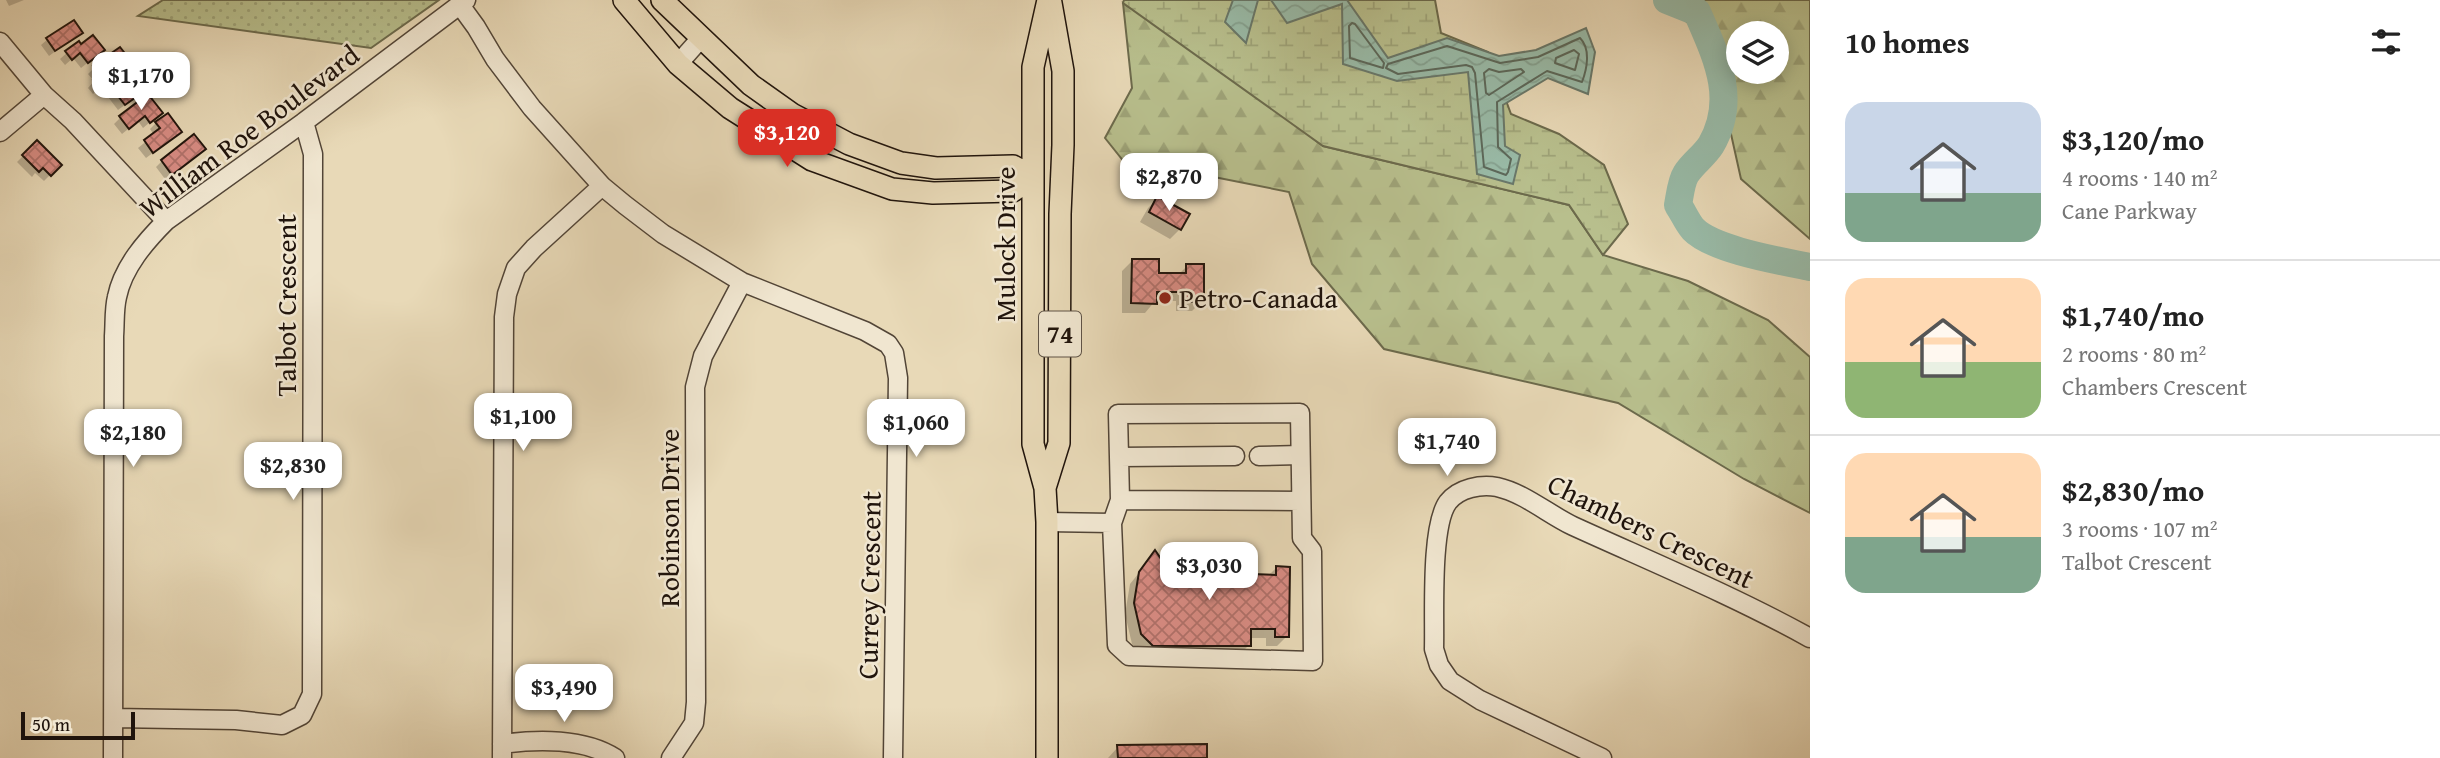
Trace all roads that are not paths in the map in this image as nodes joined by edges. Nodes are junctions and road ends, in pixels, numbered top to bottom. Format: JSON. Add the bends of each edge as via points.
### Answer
{"nodes":[{"id":1,"x":624,"y":0,"type":"edge"},
{"id":2,"x":662,"y":0,"type":"edge"},
{"id":3,"x":1049,"y":0,"type":"edge"},
{"id":4,"x":463,"y":2,"type":"edge"},
{"id":5,"x":701,"y":38,"type":"junction"},
{"id":6,"x":0,"y":42,"type":"edge"},
{"id":7,"x":678,"y":64,"type":"junction"},
{"id":8,"x":44,"y":95,"type":"junction"},
{"id":9,"x":304,"y":122,"type":"junction"},
{"id":10,"x":0,"y":132,"type":"edge"},
{"id":11,"x":1033,"y":177,"type":"junction"},
{"id":12,"x":1062,"y":177,"type":"junction"},
{"id":13,"x":603,"y":186,"type":"junction"},
{"id":14,"x":166,"y":221,"type":"junction"},
{"id":15,"x":742,"y":282,"type":"junction"},
{"id":16,"x":1300,"y":455,"type":"junction"},
{"id":17,"x":1236,"y":456,"type":"dead end"},
{"id":18,"x":1259,"y":456,"type":"dead end"},
{"id":19,"x":1119,"y":457,"type":"junction"},
{"id":20,"x":1045,"y":488,"type":"junction"},
{"id":21,"x":1120,"y":500,"type":"junction"},
{"id":22,"x":1301,"y":501,"type":"junction"},
{"id":23,"x":1047,"y":522,"type":"junction"},
{"id":24,"x":1112,"y":523,"type":"junction"},
{"id":25,"x":1810,"y":638,"type":"edge"},
{"id":26,"x":114,"y":719,"type":"junction"},
{"id":27,"x":502,"y":751,"type":"edge"},
{"id":28,"x":113,"y":758,"type":"edge"},
{"id":29,"x":615,"y":758,"type":"edge"},
{"id":30,"x":671,"y":758,"type":"edge"},
{"id":31,"x":893,"y":758,"type":"edge"},
{"id":32,"x":1047,"y":758,"type":"edge"},
{"id":33,"x":1602,"y":758,"type":"edge"}],
"edges":[{"from":1,"to":7,"type":"main road"},
{"from":2,"to":5,"type":"main road"},
{"from":3,"to":11,"type":"main road","name":"Mulock Drive","number":"74","via":[[1033,67]]},
{"from":3,"to":12,"type":"main road","name":"Mulock Drive","number":"74","via":[[1063,72]]},
{"from":4,"to":9,"type":"street","name":"William Roe Boulevard"},
{"from":4,"to":13,"type":"street","name":"Currey Crescent","via":[[495,59],[525,99]]},
{"from":5,"to":7,"type":"street"},
{"from":5,"to":11,"type":"main road","via":[[751,85],[792,114],[849,144],[901,163],[1013,166]]},
{"from":6,"to":8,"type":"street"},
{"from":7,"to":11,"type":"main road","via":[[730,108],[812,160],[892,189],[1013,191]]},
{"from":8,"to":10,"type":"street"},
{"from":8,"to":14,"type":"street"},
{"from":9,"to":14,"type":"street","name":"William Roe Boulevard"},
{"from":9,"to":26,"type":"street","name":"Talbot Crescent","via":[[313,154],[312,694],[302,715],[282,725]]},
{"from":11,"to":12,"type":"street"},
{"from":11,"to":20,"type":"main road","name":"Mulock Drive","number":"74","via":[[1032,444]]},
{"from":12,"to":20,"type":"main road","name":"Mulock Drive","number":"74","via":[[1059,443]]},
{"from":13,"to":15,"type":"street","name":"Currey Crescent","via":[[663,234]]},
{"from":13,"to":27,"type":"street","via":[[516,268],[507,294]]},
{"from":14,"to":26,"type":"street","name":"William Roe Boulevard","via":[[129,267],[117,296]]},
{"from":15,"to":30,"type":"street","name":"Robinson Drive","via":[[703,356],[695,387],[696,702],[694,723]]},
{"from":15,"to":31,"type":"street","name":"Currey Crescent","via":[[865,331],[888,344],[894,353],[898,378]]},
{"from":16,"to":18,"type":"street"},
{"from":16,"to":19,"type":"street","via":[[1300,413],[1118,414]]},
{"from":16,"to":22,"type":"street"},
{"from":17,"to":19,"type":"street"},
{"from":19,"to":21,"type":"street"},
{"from":20,"to":23,"type":"main road","name":"Mulock Drive","number":"74"},
{"from":21,"to":22,"type":"street"},
{"from":21,"to":24,"type":"street"},
{"from":22,"to":24,"type":"street","via":[[1302,538],[1312,551],[1312,661],[1129,656],[1116,645]]},
{"from":23,"to":24,"type":"street"},
{"from":23,"to":32,"type":"main road","name":"Mulock Drive","number":"74"},
{"from":25,"to":33,"type":"street","name":"Chambers Crescent","via":[[1563,521],[1512,492],[1478,486],[1461,492],[1449,500],[1438,528],[1434,649],[1438,665],[1450,681],[1480,700]]},
{"from":26,"to":28,"type":"street","name":"William Roe Boulevard"},
{"from":27,"to":29,"type":"street","via":[[519,742],[565,743],[599,749]]}]}
